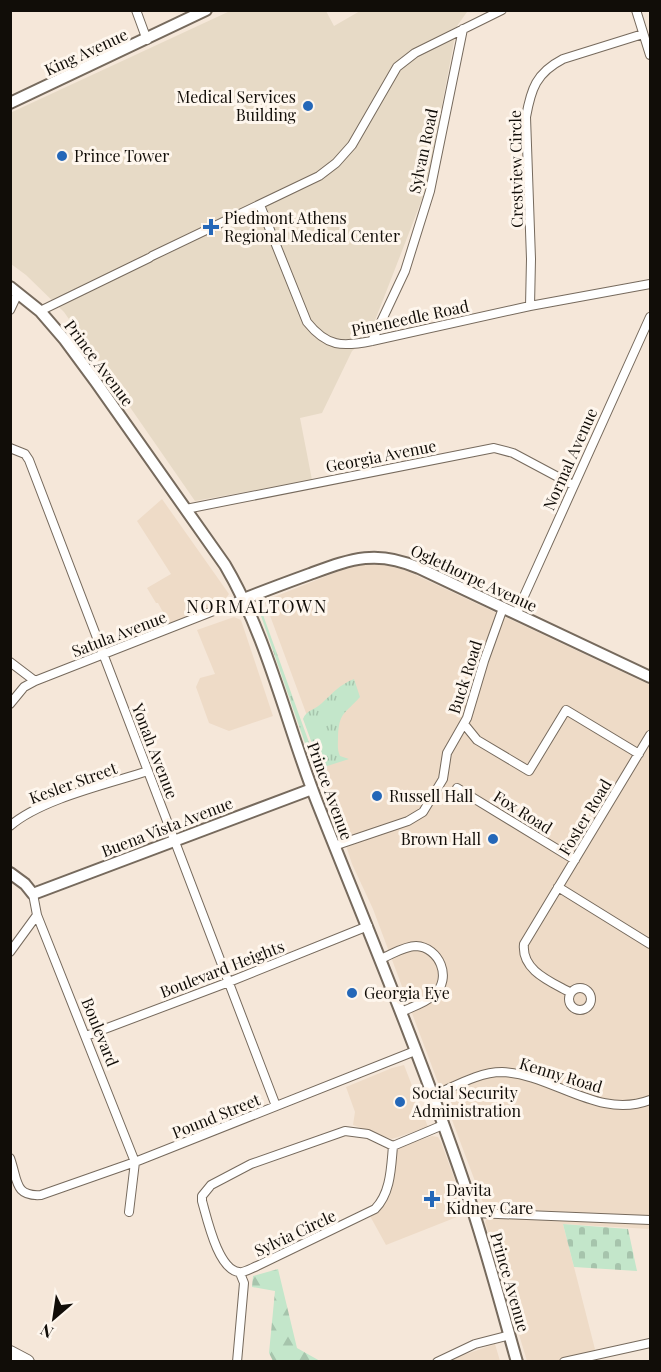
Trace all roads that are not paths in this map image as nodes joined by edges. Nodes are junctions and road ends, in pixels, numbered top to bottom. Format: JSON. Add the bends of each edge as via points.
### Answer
{"nodes":[{"id":1,"x":136,"y":10,"type":"edge"},
{"id":2,"x":206,"y":10,"type":"edge"},
{"id":3,"x":502,"y":10,"type":"edge"},
{"id":4,"x":636,"y":10,"type":"edge"},
{"id":5,"x":463,"y":29,"type":"junction"},
{"id":6,"x":643,"y":34,"type":"junction"},
{"id":7,"x":147,"y":40,"type":"junction"},
{"id":8,"x":651,"y":55,"type":"edge"},
{"id":9,"x":10,"y":103,"type":"edge"},
{"id":10,"x":260,"y":205,"type":"junction"},
{"id":11,"x":651,"y":284,"type":"edge"},
{"id":12,"x":14,"y":290,"type":"edge"},
{"id":13,"x":530,"y":306,"type":"junction"},
{"id":14,"x":10,"y":310,"type":"edge"},
{"id":15,"x":40,"y":310,"type":"junction"},
{"id":16,"x":651,"y":317,"type":"edge"},
{"id":17,"x":372,"y":341,"type":"junction"},
{"id":18,"x":10,"y":448,"type":"edge"},
{"id":19,"x":573,"y":485,"type":"junction"},
{"id":20,"x":186,"y":509,"type":"junction"},
{"id":21,"x":244,"y":599,"type":"junction"},
{"id":22,"x":502,"y":608,"type":"junction"},
{"id":23,"x":516,"y":614,"type":"junction"},
{"id":24,"x":103,"y":655,"type":"junction"},
{"id":25,"x":10,"y":662,"type":"edge"},
{"id":26,"x":650,"y":677,"type":"edge"},
{"id":27,"x":35,"y":681,"type":"junction"},
{"id":28,"x":10,"y":704,"type":"edge"},
{"id":29,"x":464,"y":724,"type":"junction"},
{"id":30,"x":651,"y":735,"type":"edge"},
{"id":31,"x":639,"y":754,"type":"junction"},
{"id":32,"x":148,"y":771,"type":"junction"},
{"id":33,"x":457,"y":788,"type":"dead end"},
{"id":34,"x":312,"y":789,"type":"junction"},
{"id":35,"x":10,"y":826,"type":"edge"},
{"id":36,"x":174,"y":841,"type":"junction"},
{"id":37,"x":334,"y":846,"type":"junction"},
{"id":38,"x":575,"y":860,"type":"junction"},
{"id":39,"x":10,"y":873,"type":"edge"},
{"id":40,"x":558,"y":887,"type":"junction"},
{"id":41,"x":33,"y":894,"type":"junction"},
{"id":42,"x":37,"y":915,"type":"junction"},
{"id":43,"x":368,"y":926,"type":"junction"},
{"id":44,"x":651,"y":944,"type":"edge"},
{"id":45,"x":10,"y":952,"type":"edge"},
{"id":46,"x":380,"y":959,"type":"junction"},
{"id":47,"x":229,"y":982,"type":"junction"},
{"id":48,"x":571,"y":993,"type":"dead end"},
{"id":49,"x":401,"y":1012,"type":"junction"},
{"id":50,"x":86,"y":1036,"type":"junction"},
{"id":51,"x":415,"y":1051,"type":"junction"},
{"id":52,"x":432,"y":1096,"type":"junction"},
{"id":53,"x":651,"y":1100,"type":"edge"},
{"id":54,"x":276,"y":1106,"type":"junction"},
{"id":55,"x":443,"y":1125,"type":"junction"},
{"id":56,"x":393,"y":1146,"type":"junction"},
{"id":57,"x":10,"y":1158,"type":"edge"},
{"id":58,"x":135,"y":1162,"type":"junction"},
{"id":59,"x":129,"y":1212,"type":"dead end"},
{"id":60,"x":474,"y":1213,"type":"junction"},
{"id":61,"x":651,"y":1220,"type":"edge"},
{"id":62,"x":240,"y":1273,"type":"junction"},
{"id":63,"x":510,"y":1335,"type":"junction"},
{"id":64,"x":651,"y":1343,"type":"edge"},
{"id":65,"x":10,"y":1353,"type":"edge"},
{"id":66,"x":27,"y":1362,"type":"edge"},
{"id":67,"x":237,"y":1362,"type":"edge"},
{"id":68,"x":437,"y":1362,"type":"edge"},
{"id":69,"x":517,"y":1362,"type":"edge"},
{"id":70,"x":564,"y":1362,"type":"edge"}],
"edges":[{"from":1,"to":7,"type":"street"},
{"from":2,"to":7,"type":"main road","name":"King Avenue"},
{"from":3,"to":5,"type":"street"},
{"from":4,"to":6,"type":"street"},
{"from":5,"to":10,"type":"street","via":[[415,53],[398,67],[352,145],[336,163],[319,176]]},
{"from":5,"to":17,"type":"street","name":"Sylvan Road","via":[[430,191],[405,271]]},
{"from":6,"to":8,"type":"street"},
{"from":6,"to":13,"type":"street","name":"Crestview Circle","via":[[552,65],[539,77],[530,94],[526,117]]},
{"from":7,"to":9,"type":"main road","name":"King Avenue"},
{"from":10,"to":15,"type":"street"},
{"from":10,"to":17,"type":"street","name":"Pineneedle Road","via":[[313,330],[341,345]]},
{"from":11,"to":13,"type":"street","name":"Pineneedle Road"},
{"from":12,"to":14,"type":"street"},
{"from":12,"to":15,"type":"main road","name":"Prince Avenue"},
{"from":13,"to":17,"type":"street","name":"Pineneedle Road"},
{"from":15,"to":20,"type":"main road","name":"Prince Avenue"},
{"from":16,"to":19,"type":"street","name":"Normal Avenue"},
{"from":18,"to":24,"type":"street","name":"Yonah Avenue","via":[[29,460]]},
{"from":19,"to":20,"type":"street","name":"Georgia Avenue","via":[[513,453],[494,448]]},
{"from":19,"to":23,"type":"street","name":"Normal Avenue"},
{"from":20,"to":21,"type":"main road","name":"Prince Avenue"},
{"from":21,"to":22,"type":"main road","name":"Oglethorpe Avenue","via":[[349,560],[381,557],[408,563]]},
{"from":21,"to":24,"type":"street","name":"Satula Avenue"},
{"from":21,"to":34,"type":"main road","name":"Prince Avenue"},
{"from":22,"to":23,"type":"main road","name":"Oglethorpe Avenue"},
{"from":22,"to":29,"type":"street","name":"Buck Road"},
{"from":23,"to":26,"type":"main road","name":"Oglethorpe Avenue"},
{"from":24,"to":27,"type":"street","name":"Satula Avenue"},
{"from":24,"to":32,"type":"street","name":"Yonah Avenue"},
{"from":25,"to":27,"type":"street"},
{"from":27,"to":28,"type":"street","name":"Satula Avenue","via":[[24,687]]},
{"from":29,"to":31,"type":"street","via":[[477,740],[529,771],[567,710]]},
{"from":29,"to":37,"type":"street","name":"Buck Road","via":[[447,753],[441,783],[419,816]]},
{"from":30,"to":31,"type":"street","name":"Foster Road"},
{"from":31,"to":38,"type":"street","name":"Foster Road"},
{"from":32,"to":35,"type":"street","name":"Kesler Street","via":[[45,805]]},
{"from":32,"to":36,"type":"street","name":"Yonah Avenue"},
{"from":33,"to":38,"type":"street","name":"Fox Road"},
{"from":34,"to":36,"type":"main road","name":"Buena Vista Avenue"},
{"from":34,"to":37,"type":"main road","name":"Prince Avenue"},
{"from":36,"to":41,"type":"main road","name":"Buena Vista Avenue"},
{"from":36,"to":47,"type":"street","name":"Yonah Avenue"},
{"from":37,"to":43,"type":"main road","name":"Prince Avenue"},
{"from":38,"to":40,"type":"street","name":"Foster Road"},
{"from":39,"to":41,"type":"main road"},
{"from":40,"to":44,"type":"street"},
{"from":40,"to":48,"type":"street","name":"Foster Road","via":[[526,939],[524,955],[532,969]]},
{"from":41,"to":42,"type":"street","name":"Boulevard"},
{"from":42,"to":45,"type":"street"},
{"from":42,"to":50,"type":"street","name":"Boulevard"},
{"from":43,"to":46,"type":"main road","name":"Prince Avenue"},
{"from":43,"to":47,"type":"street","name":"Boulevard Heights"},
{"from":46,"to":49,"type":"main road","name":"Prince Avenue"},
{"from":46,"to":49,"type":"street","via":[[418,946],[432,952],[442,964],[443,980],[437,993]]},
{"from":47,"to":50,"type":"street","name":"Boulevard Heights"},
{"from":47,"to":54,"type":"street","name":"Yonah Avenue"},
{"from":49,"to":51,"type":"main road","name":"Prince Avenue"},
{"from":50,"to":58,"type":"street","name":"Boulevard"},
{"from":51,"to":52,"type":"main road","name":"Prince Avenue"},
{"from":51,"to":54,"type":"street","name":"Pound Street"},
{"from":52,"to":53,"type":"street","name":"Kenny Road","via":[[483,1075],[503,1072],[607,1104],[625,1106]]},
{"from":52,"to":55,"type":"main road","name":"Prince Avenue"},
{"from":54,"to":58,"type":"street","name":"Pound Street"},
{"from":55,"to":56,"type":"street"},
{"from":55,"to":60,"type":"main road","name":"Prince Avenue"},
{"from":56,"to":62,"type":"street","name":"Sylvia Circle","via":[[387,1189],[375,1209]]},
{"from":56,"to":62,"type":"street","name":"Sylvia Circle","via":[[368,1134],[345,1131],[251,1164],[212,1185],[202,1196],[209,1224],[224,1262]]},
{"from":57,"to":58,"type":"street","name":"Pound Street","via":[[19,1187],[29,1196]]},
{"from":58,"to":59,"type":"street","name":"Boulevard"},
{"from":60,"to":61,"type":"street"},
{"from":60,"to":63,"type":"main road","name":"Prince Avenue"},
{"from":62,"to":67,"type":"street","via":[[244,1283]]},
{"from":63,"to":68,"type":"street","via":[[475,1344]]},
{"from":63,"to":69,"type":"main road","name":"Prince Avenue"},
{"from":64,"to":70,"type":"street"},
{"from":65,"to":66,"type":"highway"}]}
